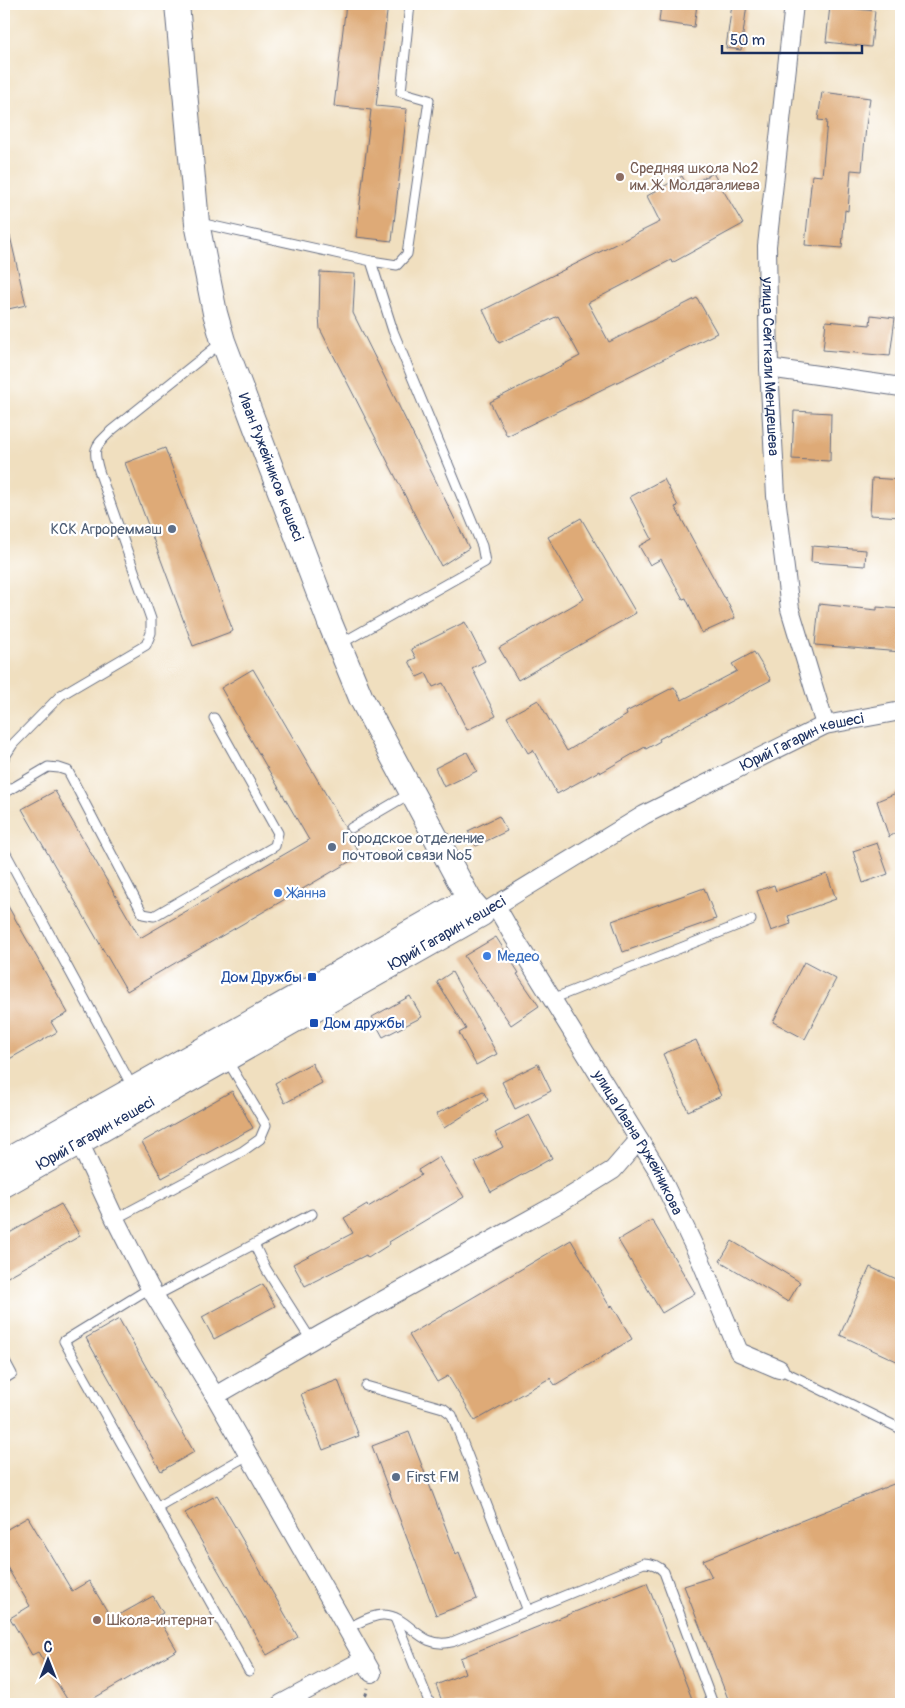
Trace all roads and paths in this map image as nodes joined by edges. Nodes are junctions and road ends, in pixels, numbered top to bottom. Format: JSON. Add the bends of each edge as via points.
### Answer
{"nodes":[{"id":1,"x":177,"y":4,"type":"edge"},
{"id":2,"x":410,"y":4,"type":"edge"},
{"id":3,"x":794,"y":4,"type":"edge"},
{"id":4,"x":197,"y":222,"type":"junction"},
{"id":5,"x":371,"y":261,"type":"junction"},
{"id":6,"x":223,"y":341,"type":"junction"},
{"id":7,"x":769,"y":368,"type":"junction"},
{"id":8,"x":901,"y":387,"type":"edge"},
{"id":9,"x":340,"y":644,"type":"junction"},
{"id":10,"x":901,"y":711,"type":"edge"},
{"id":11,"x":214,"y":718,"type":"dead end"},
{"id":12,"x":825,"y":725,"type":"junction"},
{"id":13,"x":4,"y":758,"type":"edge"},
{"id":14,"x":412,"y":792,"type":"junction"},
{"id":15,"x":4,"y":793,"type":"edge"},
{"id":16,"x":351,"y":828,"type":"dead end"},
{"id":17,"x":4,"y":850,"type":"edge"},
{"id":18,"x":482,"y":906,"type":"junction"},
{"id":19,"x":751,"y":920,"type":"dead end"},
{"id":20,"x":552,"y":999,"type":"junction"},
{"id":21,"x":221,"y":1050,"type":"junction"},
{"id":22,"x":137,"y":1097,"type":"junction"},
{"id":23,"x":75,"y":1132,"type":"junction"},
{"id":24,"x":639,"y":1140,"type":"junction"},
{"id":25,"x":4,"y":1162,"type":"edge"},
{"id":26,"x":4,"y":1185,"type":"edge"},
{"id":27,"x":312,"y":1214,"type":"dead end"},
{"id":28,"x":114,"y":1219,"type":"junction"},
{"id":29,"x":255,"y":1246,"type":"junction"},
{"id":30,"x":152,"y":1292,"type":"junction"},
{"id":31,"x":311,"y":1340,"type":"junction"},
{"id":32,"x":4,"y":1359,"type":"edge"},
{"id":33,"x":779,"y":1369,"type":"joint"},
{"id":34,"x":4,"y":1379,"type":"edge"},
{"id":35,"x":366,"y":1386,"type":"dead end"},
{"id":36,"x":215,"y":1396,"type":"junction"},
{"id":37,"x":901,"y":1429,"type":"edge"},
{"id":38,"x":248,"y":1455,"type":"junction"},
{"id":39,"x":157,"y":1507,"type":"junction"},
{"id":40,"x":528,"y":1611,"type":"junction"},
{"id":41,"x":395,"y":1618,"type":"junction"},
{"id":42,"x":347,"y":1628,"type":"junction"},
{"id":43,"x":249,"y":1671,"type":"dead end"},
{"id":44,"x":281,"y":1704,"type":"edge"},
{"id":45,"x":430,"y":1704,"type":"edge"},
{"id":46,"x":713,"y":1704,"type":"edge"}],
"edges":[{"from":1,"to":4,"type":"main road","name":"Иван Ружейников көшесі"},
{"from":2,"to":5,"type":"lane","via":[[401,92],[429,100],[407,254],[397,265]]},
{"from":3,"to":7,"type":"street","name":"улица Сейткали Мендешева","via":[[767,246]]},
{"from":4,"to":5,"type":"lane"},
{"from":4,"to":6,"type":"main road","name":"Иван Ружейников көшесі"},
{"from":5,"to":9,"type":"lane","via":[[392,331],[482,546],[485,562]]},
{"from":6,"to":9,"type":"main road","name":"Иван Ружейников көшесі"},
{"from":6,"to":13,"type":"lane","via":[[96,445],[94,455],[99,471],[151,619],[151,633],[146,645],[61,695]]},
{"from":7,"to":8,"type":"street"},
{"from":7,"to":12,"type":"street","name":"улица Сейткали Мендешева","via":[[776,496],[790,609]]},
{"from":9,"to":14,"type":"main road","name":"Иван Ружейников көшесі","via":[[361,698]]},
{"from":10,"to":12,"type":"street","name":"Юрий Гагарин көшесі"},
{"from":11,"to":15,"type":"lane","via":[[278,833],[278,840],[275,846],[154,916],[143,914],[68,771],[48,767]]},
{"from":12,"to":18,"type":"street","name":"Юрий Гагарин көшесі","via":[[644,815]]},
{"from":14,"to":16,"type":"lane"},
{"from":14,"to":18,"type":"main road","name":"Иван Ружейников көшесі"},
{"from":17,"to":22,"type":"lane"},
{"from":18,"to":20,"type":"street","name":"улица Ивана Ружейникова","via":[[512,934]]},
{"from":18,"to":21,"type":"main road","name":"Юрий Гагарин көшесі"},
{"from":19,"to":20,"type":"lane"},
{"from":20,"to":24,"type":"street","name":"улица Ивана Ружейникова"},
{"from":21,"to":22,"type":"main road","name":"Юрий Гагарин көшесі"},
{"from":21,"to":28,"type":"lane","via":[[266,1125],[260,1139]]},
{"from":22,"to":23,"type":"main road","name":"Юрий Гагарин көшесі"},
{"from":23,"to":25,"type":"main road","name":"Юрий Гагарин көшесі"},
{"from":23,"to":26,"type":"main road","name":"Юрий Гагарин көшесі"},
{"from":23,"to":28,"type":"street"},
{"from":24,"to":31,"type":"street","via":[[612,1170],[563,1201]]},
{"from":24,"to":33,"type":"street","name":"улица Ивана Ружейникова","via":[[657,1169],[697,1253],[739,1352]]},
{"from":27,"to":29,"type":"lane"},
{"from":28,"to":30,"type":"street"},
{"from":29,"to":30,"type":"lane"},
{"from":29,"to":31,"type":"lane"},
{"from":30,"to":36,"type":"street"},
{"from":30,"to":39,"type":"lane","via":[[64,1341]]},
{"from":31,"to":36,"type":"street"},
{"from":32,"to":34,"type":"lane","via":[[12,1374]]},
{"from":33,"to":37,"type":"lane"},
{"from":35,"to":40,"type":"lane","via":[[443,1408],[452,1415]]},
{"from":36,"to":38,"type":"street"},
{"from":38,"to":39,"type":"lane"},
{"from":38,"to":42,"type":"street"},
{"from":39,"to":43,"type":"lane"},
{"from":40,"to":41,"type":"lane","via":[[443,1644],[431,1642]]},
{"from":40,"to":46,"type":"lane","via":[[644,1563],[659,1567],[664,1572]]},
{"from":41,"to":42,"type":"lane","via":[[377,1616]]},
{"from":41,"to":45,"type":"lane"},
{"from":42,"to":44,"type":"street","via":[[368,1666]]}]}
